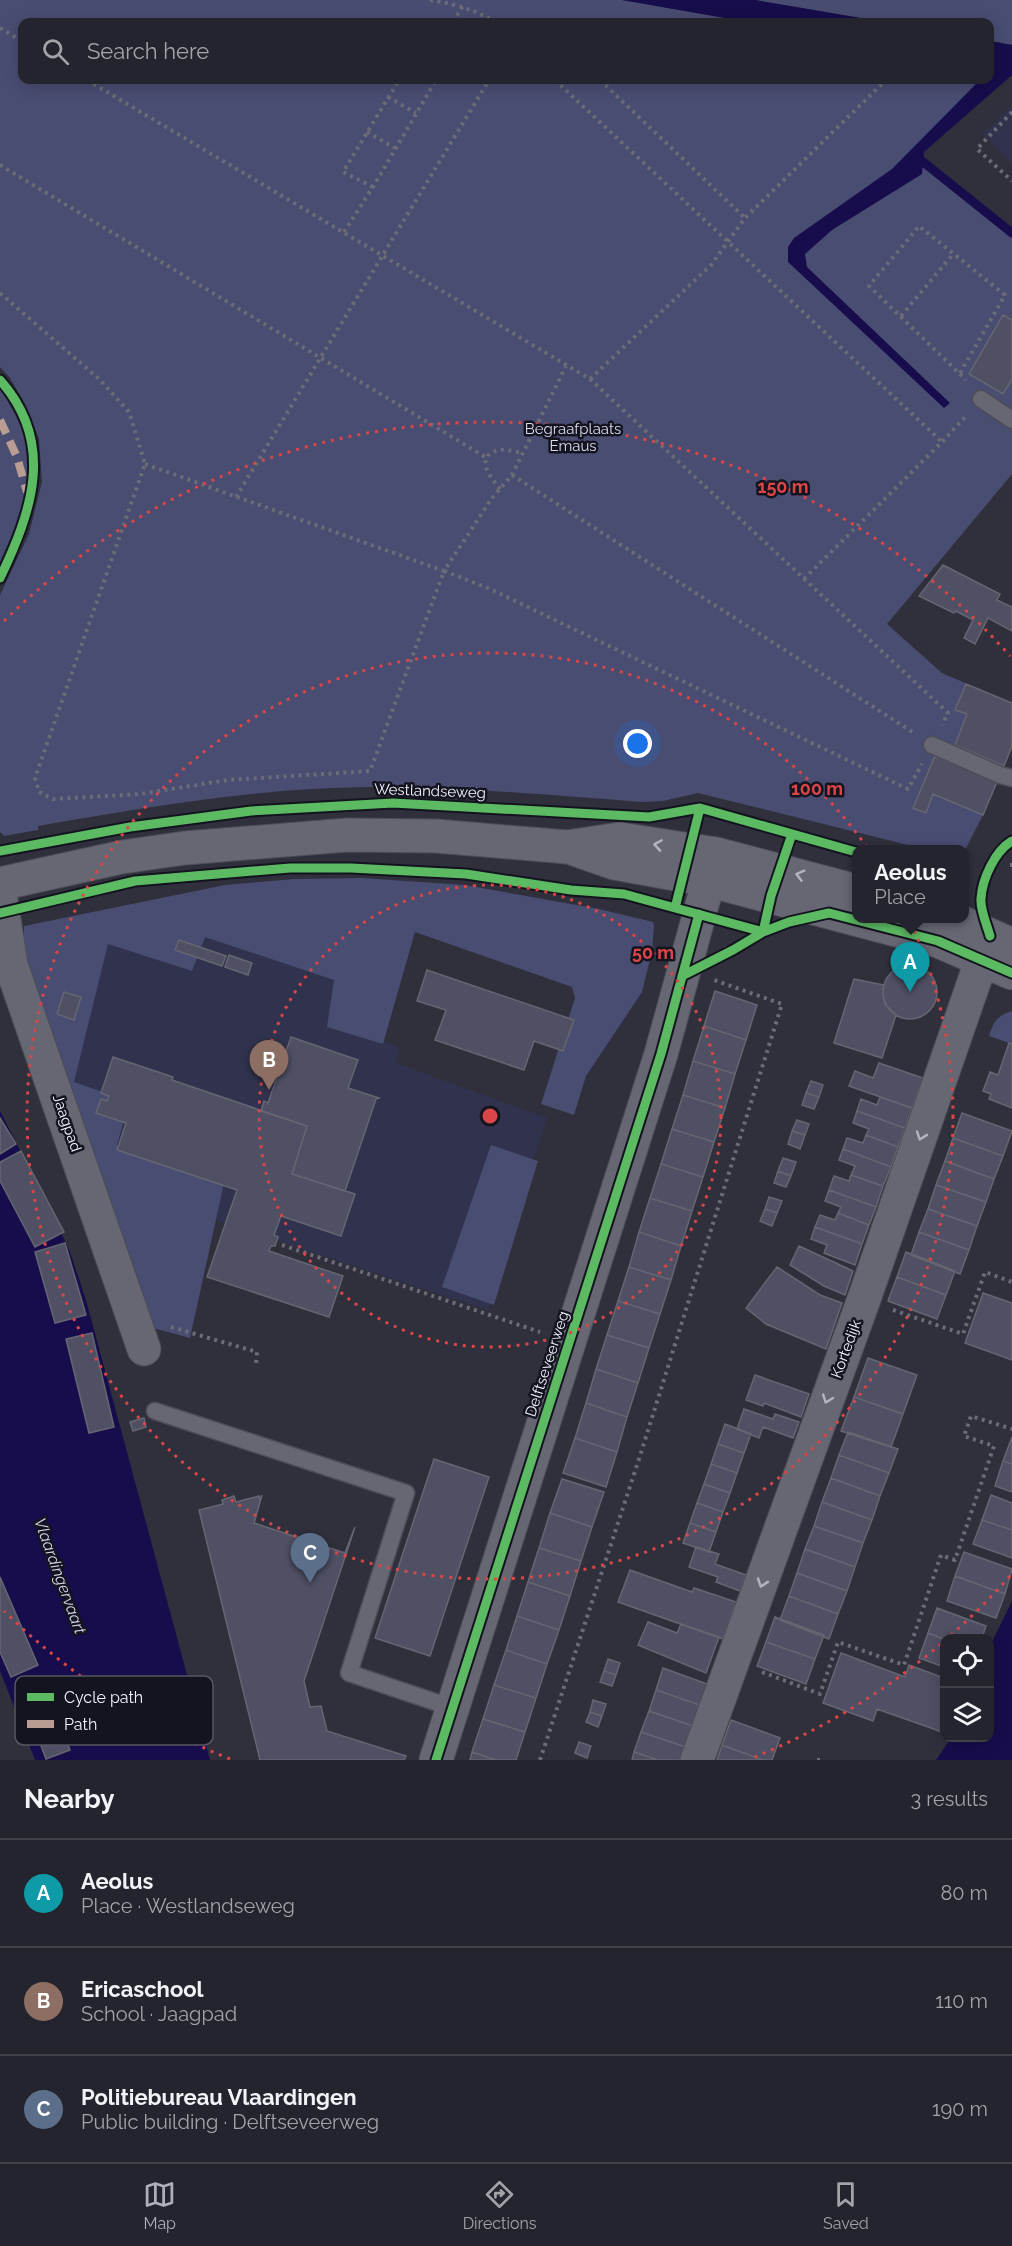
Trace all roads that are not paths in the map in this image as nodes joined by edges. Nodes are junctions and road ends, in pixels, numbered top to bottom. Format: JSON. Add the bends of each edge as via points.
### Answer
{"nodes":[{"id":1,"x":981,"y":399,"type":"road end"},
{"id":2,"x":1012,"y":420,"type":"edge"},
{"id":3,"x":932,"y":745,"type":"road end"},
{"id":4,"x":1012,"y":778,"type":"edge"},
{"id":5,"x":712,"y":867,"type":"junction"},
{"id":6,"x":0,"y":884,"type":"edge"},
{"id":7,"x":852,"y":890,"type":"edge"},
{"id":8,"x":0,"y":894,"type":"edge"},
{"id":9,"x":852,"y":913,"type":"edge"},
{"id":10,"x":883,"y":923,"type":"edge"},
{"id":11,"x":959,"y":923,"type":"edge"},
{"id":12,"x":995,"y":948,"type":"edge"},
{"id":13,"x":1012,"y":973,"type":"edge"},
{"id":14,"x":144,"y":1349,"type":"dead end"},
{"id":15,"x":155,"y":1411,"type":"dead end"},
{"id":16,"x":453,"y":1708,"type":"junction"},
{"id":17,"x":436,"y":1760,"type":"edge"},
{"id":18,"x":697,"y":1760,"type":"edge"}],
"edges":[{"from":1,"to":2,"type":"lane"},
{"from":3,"to":4,"type":"lane"},
{"from":5,"to":6,"type":"street","via":[[614,863],[567,847],[436,836],[335,836],[122,857]]},
{"from":7,"to":5,"type":"street","one_way":true},
{"from":5,"to":9,"type":"street"},
{"from":5,"to":16,"type":"street","name":"Delftseveerweg","via":[[686,974]]},
{"from":8,"to":14,"type":"street","name":"Jaagpad","via":[[11,964]]},
{"from":10,"to":12,"type":"street","via":[[938,941]]},
{"from":11,"to":12,"type":"street"},
{"from":12,"to":13,"type":"street"},
{"from":12,"to":18,"type":"street","name":"Kortedijk","one_way":true,"via":[[940,1081]]},
{"from":15,"to":16,"type":"lane","via":[[406,1493],[349,1673]]},
{"from":16,"to":17,"type":"street","name":"Delftseveerweg"}]}
